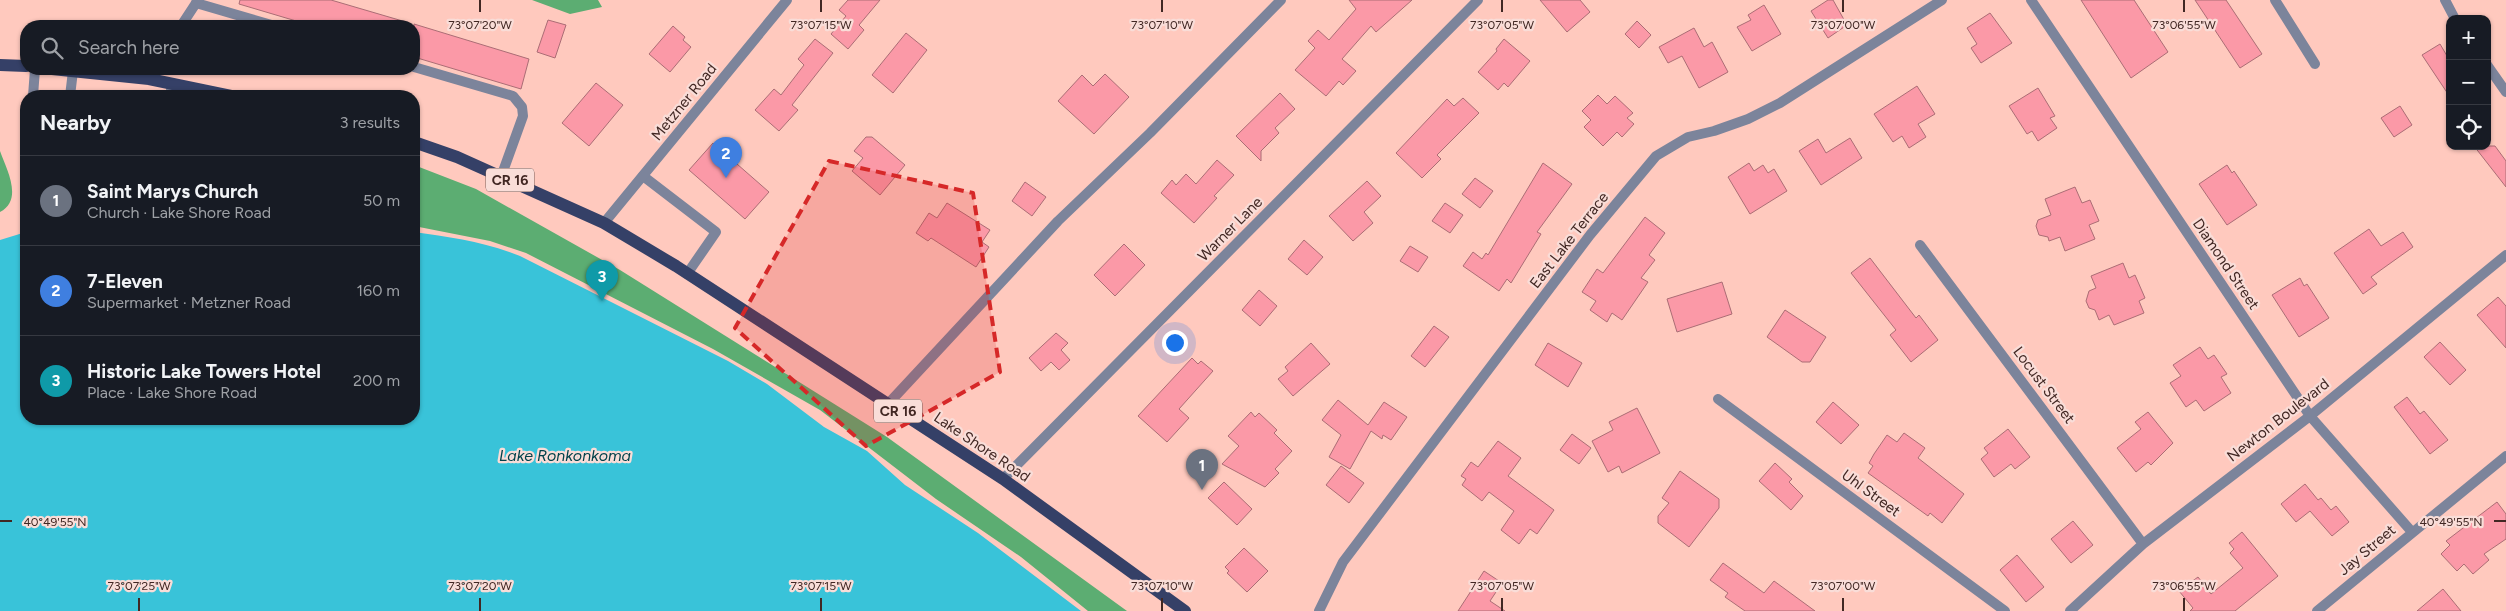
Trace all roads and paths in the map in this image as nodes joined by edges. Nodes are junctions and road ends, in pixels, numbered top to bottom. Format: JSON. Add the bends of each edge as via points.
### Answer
{"nodes":[{"id":1,"x":787,"y":0,"type":"edge"},
{"id":2,"x":1281,"y":0,"type":"edge"},
{"id":3,"x":1478,"y":0,"type":"edge"},
{"id":4,"x":1942,"y":0,"type":"edge"},
{"id":5,"x":2031,"y":0,"type":"edge"},
{"id":6,"x":2275,"y":0,"type":"edge"},
{"id":7,"x":2445,"y":0,"type":"edge"},
{"id":8,"x":197,"y":2,"type":"edge"},
{"id":9,"x":2453,"y":15,"type":"edge"},
{"id":10,"x":185,"y":20,"type":"edge"},
{"id":11,"x":256,"y":20,"type":"edge"},
{"id":12,"x":2315,"y":64,"type":"dead end"},
{"id":13,"x":0,"y":66,"type":"edge"},
{"id":14,"x":20,"y":66,"type":"edge"},
{"id":15,"x":420,"y":69,"type":"edge"},
{"id":16,"x":2491,"y":71,"type":"edge"},
{"id":17,"x":35,"y":75,"type":"edge"},
{"id":18,"x":73,"y":75,"type":"edge"},
{"id":19,"x":153,"y":75,"type":"edge"},
{"id":20,"x":34,"y":90,"type":"edge"},
{"id":21,"x":73,"y":90,"type":"edge"},
{"id":22,"x":171,"y":90,"type":"edge"},
{"id":23,"x":2506,"y":92,"type":"edge"},
{"id":24,"x":420,"y":144,"type":"edge"},
{"id":25,"x":501,"y":176,"type":"junction"},
{"id":26,"x":643,"y":176,"type":"junction"},
{"id":27,"x":604,"y":223,"type":"junction"},
{"id":28,"x":1920,"y":245,"type":"dead end"},
{"id":29,"x":2506,"y":254,"type":"edge"},
{"id":30,"x":687,"y":274,"type":"junction"},
{"id":31,"x":1718,"y":399,"type":"dead end"},
{"id":32,"x":888,"y":404,"type":"junction"},
{"id":33,"x":2310,"y":416,"type":"junction"},
{"id":34,"x":2506,"y":456,"type":"edge"},
{"id":35,"x":1003,"y":479,"type":"junction"},
{"id":36,"x":2412,"y":532,"type":"junction"},
{"id":37,"x":2143,"y":544,"type":"junction"},
{"id":38,"x":2082,"y":607,"type":"edge"},
{"id":39,"x":1184,"y":611,"type":"edge"},
{"id":40,"x":1319,"y":611,"type":"edge"},
{"id":41,"x":2005,"y":611,"type":"edge"},
{"id":42,"x":2070,"y":611,"type":"edge"},
{"id":43,"x":2317,"y":611,"type":"edge"}],
"edges":[{"from":1,"to":26,"type":"street","name":"Metzner Road"},
{"from":2,"to":32,"type":"street","via":[[1058,221]]},
{"from":3,"to":35,"type":"street","name":"Warner Lane"},
{"from":4,"to":40,"type":"street","name":"East Lake Terrace","via":[[1780,103],[1740,122],[1688,137],[1656,156],[1590,235],[1343,562]]},
{"from":5,"to":33,"type":"street","name":"Diamond Street"},
{"from":6,"to":12,"type":"street"},
{"from":7,"to":9,"type":"street"},
{"from":8,"to":10,"type":"street"},
{"from":8,"to":11,"type":"street"},
{"from":13,"to":14,"type":"main road"},
{"from":15,"to":25,"type":"street","via":[[513,96],[522,107],[524,116]]},
{"from":16,"to":23,"type":"street"},
{"from":17,"to":20,"type":"street"},
{"from":18,"to":21,"type":"street"},
{"from":19,"to":22,"type":"main road"},
{"from":24,"to":25,"type":"main road","number":"CR 16"},
{"from":25,"to":27,"type":"main road","number":"CR 16"},
{"from":26,"to":27,"type":"street","name":"Metzner Road"},
{"from":26,"to":30,"type":"street","via":[[716,232]]},
{"from":27,"to":30,"type":"main road","name":"Lake Shore Road","number":"CR 16"},
{"from":28,"to":37,"type":"street","name":"Locust Street"},
{"from":29,"to":33,"type":"street","name":"Newton Boulevard"},
{"from":30,"to":32,"type":"main road","name":"Lake Shore Road","number":"CR 16"},
{"from":31,"to":41,"type":"street","name":"Uhl Street"},
{"from":32,"to":35,"type":"main road","name":"Lake Shore Road","number":"CR 16"},
{"from":33,"to":36,"type":"street","name":"Diamond Street"},
{"from":33,"to":37,"type":"street","name":"Newton Boulevard"},
{"from":34,"to":36,"type":"street","name":"Jay Street"},
{"from":35,"to":39,"type":"main road","name":"Lake Shore Road","number":"CR 16"},
{"from":36,"to":43,"type":"street","name":"Jay Street"},
{"from":37,"to":38,"type":"street","name":"Newton Boulevard"},
{"from":38,"to":42,"type":"street","name":"Newton Boulevard"}]}
